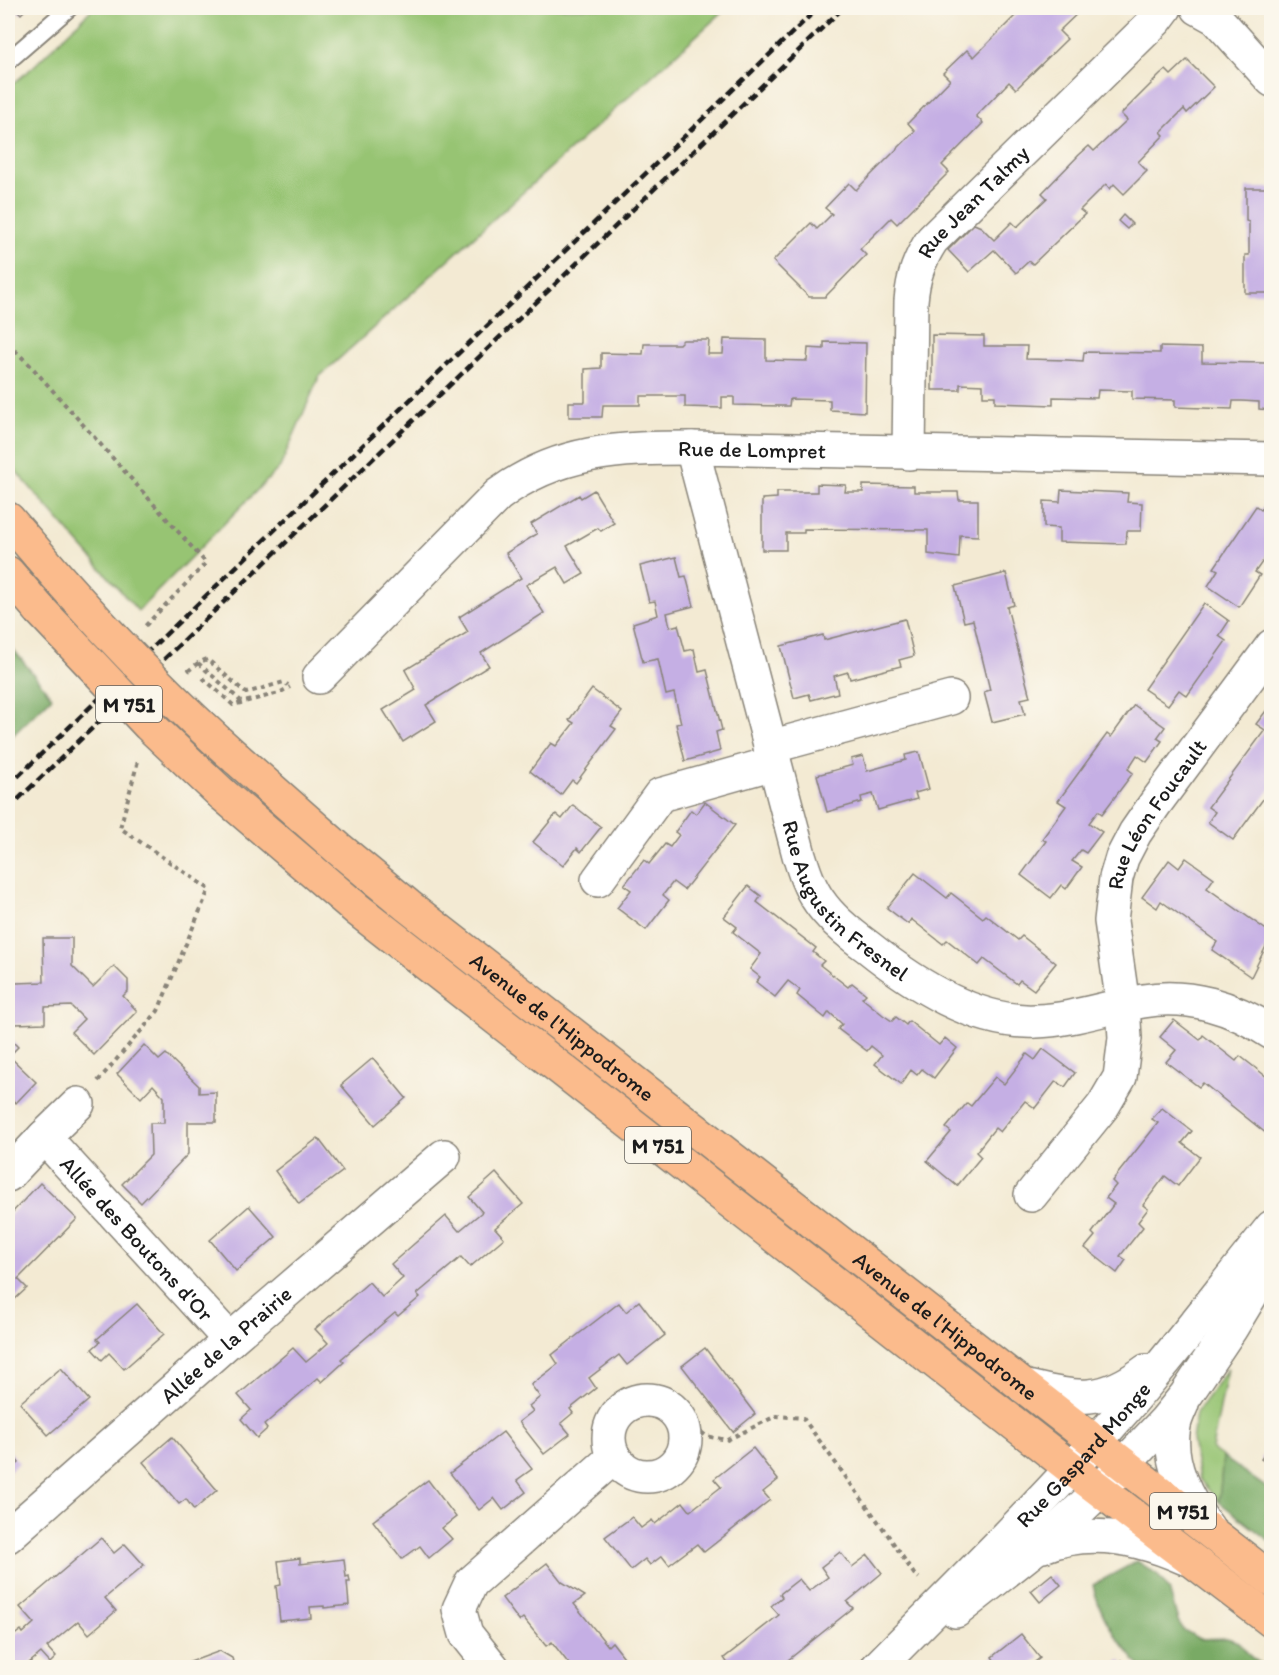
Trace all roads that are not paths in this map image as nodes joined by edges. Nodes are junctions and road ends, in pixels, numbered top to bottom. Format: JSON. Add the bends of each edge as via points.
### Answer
{"nodes":[{"id":1,"x":69,"y":8,"type":"edge"},
{"id":2,"x":1165,"y":8,"type":"edge"},
{"id":3,"x":1198,"y":8,"type":"edge"},
{"id":4,"x":8,"y":60,"type":"edge"},
{"id":5,"x":1272,"y":80,"type":"edge"},
{"id":6,"x":692,"y":448,"type":"junction"},
{"id":7,"x":909,"y":453,"type":"junction"},
{"id":8,"x":1272,"y":459,"type":"edge"},
{"id":9,"x":8,"y":519,"type":"edge"},
{"id":10,"x":8,"y":573,"type":"edge"},
{"id":11,"x":1272,"y":646,"type":"edge"},
{"id":12,"x":305,"y":682,"type":"road end"},
{"id":13,"x":951,"y":698,"type":"dead end"},
{"id":14,"x":772,"y":755,"type":"junction"},
{"id":15,"x":598,"y":880,"type":"dead end"},
{"id":16,"x":1123,"y":1005,"type":"junction"},
{"id":17,"x":1272,"y":1033,"type":"edge"},
{"id":18,"x":78,"y":1104,"type":"road end"},
{"id":19,"x":44,"y":1137,"type":"junction"},
{"id":20,"x":444,"y":1156,"type":"dead end"},
{"id":21,"x":8,"y":1175,"type":"edge"},
{"id":22,"x":1031,"y":1195,"type":"dead end"},
{"id":23,"x":1272,"y":1227,"type":"edge"},
{"id":24,"x":1272,"y":1260,"type":"edge"},
{"id":25,"x":1189,"y":1331,"type":"junction"},
{"id":26,"x":230,"y":1340,"type":"junction"},
{"id":27,"x":1023,"y":1386,"type":"junction"},
{"id":28,"x":1186,"y":1395,"type":"junction"},
{"id":29,"x":1095,"y":1443,"type":"junction"},
{"id":30,"x":614,"y":1457,"type":"junction"},
{"id":31,"x":1124,"y":1464,"type":"junction"},
{"id":32,"x":1071,"y":1468,"type":"junction"},
{"id":33,"x":1100,"y":1491,"type":"junction"},
{"id":34,"x":8,"y":1536,"type":"edge"},
{"id":35,"x":1215,"y":1536,"type":"junction"},
{"id":36,"x":1033,"y":1550,"type":"junction"},
{"id":37,"x":1200,"y":1565,"type":"junction"},
{"id":38,"x":1272,"y":1580,"type":"edge"},
{"id":39,"x":1272,"y":1621,"type":"edge"},
{"id":40,"x":493,"y":1668,"type":"edge"},
{"id":41,"x":878,"y":1668,"type":"edge"}],
"edges":[{"from":1,"to":4,"type":"lane"},
{"from":2,"to":7,"type":"street","name":"Rue Jean Talmy","via":[[924,252],[913,281],[911,301]]},
{"from":3,"to":5,"type":"street","via":[[1216,18]]},
{"from":6,"to":7,"type":"street","name":"Rue de Lompret"},
{"from":6,"to":12,"type":"street","name":"Rue de Lompret","via":[[598,452],[552,464],[514,483]]},
{"from":6,"to":14,"type":"street","name":"Rue Augustin Fresnel"},
{"from":7,"to":8,"type":"street","name":"Rue de Lompret"},
{"from":9,"to":27,"type":"main road","name":"Avenue de l'Hippodrome","number":"M 751","bridge":true,"via":[[118,645],[323,836]]},
{"from":10,"to":32,"type":"main road","name":"Avenue de l'Hippodrome","number":"M 751","bridge":true,"via":[[142,718],[221,793],[358,910]]},
{"from":11,"to":16,"type":"street","name":"Rue Léon Foucault","via":[[1155,804],[1122,858],[1111,921]]},
{"from":13,"to":14,"type":"street"},
{"from":14,"to":15,"type":"street","via":[[660,795]]},
{"from":14,"to":16,"type":"street","name":"Rue Augustin Fresnel","via":[[804,871],[820,902],[847,931],[902,974],[973,1009],[1016,1020],[1036,1022]]},
{"from":16,"to":17,"type":"street","name":"Rue Augustin Fresnel","via":[[1185,999],[1227,1009]]},
{"from":16,"to":22,"type":"street","name":"Rue Léon Foucault","via":[[1125,1038],[1120,1077],[1103,1106]]},
{"from":18,"to":19,"type":"street","name":"Allée des Boutons d'Or"},
{"from":19,"to":21,"type":"street","name":"Allée des Boutons d'Or"},
{"from":19,"to":26,"type":"street","name":"Allée des Boutons d'Or"},
{"from":20,"to":26,"type":"street","name":"Allée de la Prairie"},
{"from":23,"to":25,"type":"street","name":"Rue Gaspard Monge"},
{"from":24,"to":28,"type":"street","name":"Rue Gaspard Monge"},
{"from":25,"to":27,"type":"street","via":[[1152,1366],[1104,1395],[1069,1395]]},
{"from":25,"to":29,"type":"street","name":"Rue Gaspard Monge"},
{"from":26,"to":34,"type":"street","name":"Allée de la Prairie"},
{"from":27,"to":29,"type":"main road","name":"Avenue de l'Hippodrome","number":"M 751"},
{"from":28,"to":31,"type":"street","name":"Rue Gaspard Monge"},
{"from":28,"to":35,"type":"street","via":[[1174,1426],[1176,1467],[1198,1515]]},
{"from":29,"to":31,"type":"main road","name":"Avenue de l'Hippodrome","number":"M 751"},
{"from":29,"to":32,"type":"street","name":"Rue Gaspard Monge"},
{"from":30,"to":30,"type":"street","via":[[637,1475],[666,1472],[684,1450],[683,1421],[661,1401],[645,1399],[630,1403],[610,1427]]},
{"from":30,"to":40,"type":"street","via":[[471,1583],[459,1609],[466,1634]]},
{"from":31,"to":33,"type":"street","name":"Rue Gaspard Monge"},
{"from":31,"to":35,"type":"main road","name":"Avenue de l'Hippodrome","number":"M 751"},
{"from":32,"to":33,"type":"main road","name":"Avenue de l'Hippodrome","number":"M 751"},
{"from":32,"to":41,"type":"street","name":"Rue Gaspard Monge"},
{"from":33,"to":36,"type":"street","name":"Rue Gaspard Monge"},
{"from":33,"to":37,"type":"main road","name":"Avenue de l'Hippodrome","number":"M 751"},
{"from":35,"to":38,"type":"main road","name":"Avenue de l'Hippodrome","number":"M 751"},
{"from":36,"to":37,"type":"street","via":[[1074,1537],[1113,1537]]},
{"from":36,"to":41,"type":"street","name":"Rue Gaspard Monge"},
{"from":37,"to":39,"type":"main road","name":"Avenue de l'Hippodrome","number":"M 751"}]}
